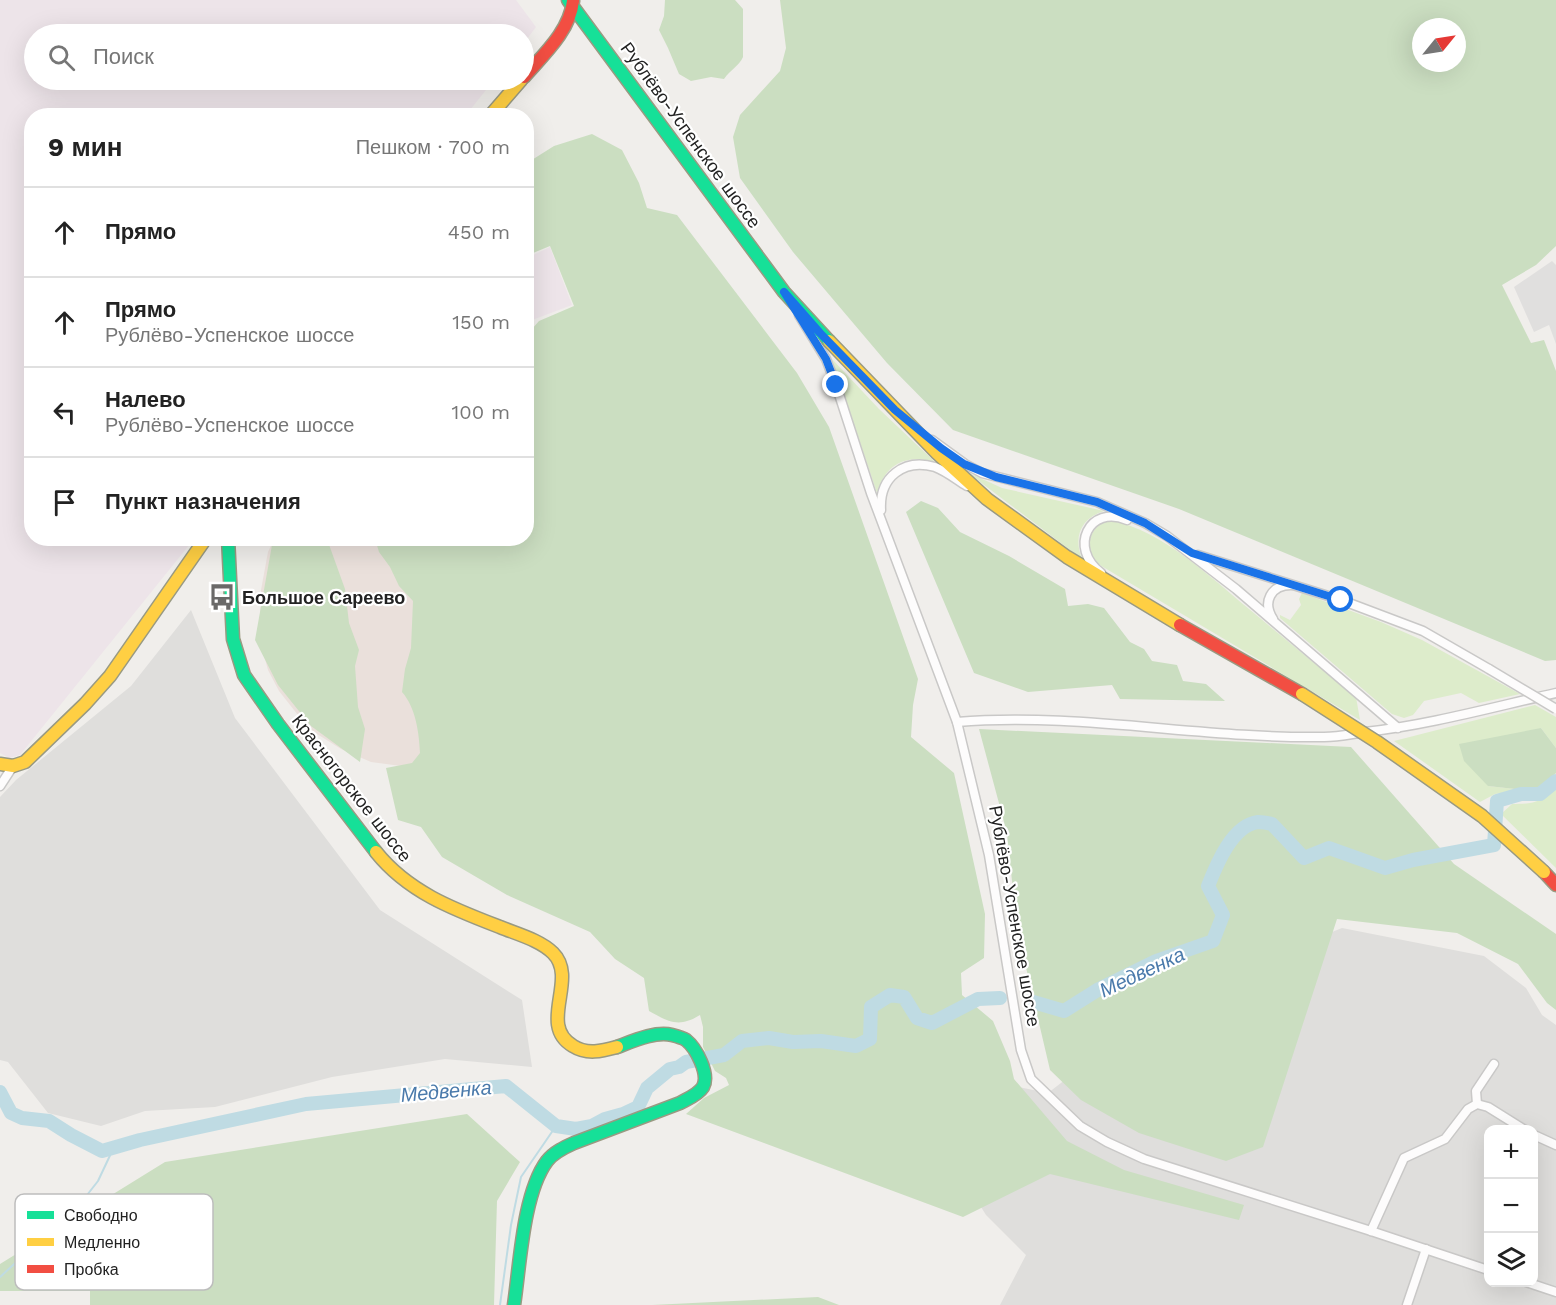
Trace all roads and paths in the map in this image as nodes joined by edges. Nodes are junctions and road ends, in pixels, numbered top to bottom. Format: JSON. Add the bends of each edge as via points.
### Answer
{"nodes":[{"id":1,"x":572,"y":2,"type":"edge"},
{"id":2,"x":534,"y":63,"type":"edge"},
{"id":3,"x":512,"y":90,"type":"edge"},
{"id":4,"x":497,"y":108,"type":"edge"},
{"id":5,"x":784,"y":292,"type":"junction"},
{"id":6,"x":895,"y":410,"type":"junction"},
{"id":7,"x":987,"y":499,"type":"junction"},
{"id":8,"x":882,"y":519,"type":"junction"},
{"id":9,"x":1167,"y":536,"type":"junction"},
{"id":10,"x":200,"y":546,"type":"edge"},
{"id":11,"x":228,"y":546,"type":"edge"},
{"id":12,"x":1192,"y":553,"type":"junction"},
{"id":13,"x":1294,"y":584,"type":"junction"},
{"id":14,"x":1144,"y":606,"type":"junction"},
{"id":15,"x":1277,"y":624,"type":"junction"},
{"id":16,"x":1556,"y":693,"type":"edge"},
{"id":17,"x":1556,"y":710,"type":"edge"},
{"id":18,"x":957,"y":722,"type":"junction"},
{"id":19,"x":1398,"y":728,"type":"junction"},
{"id":20,"x":0,"y":764,"type":"edge"},
{"id":21,"x":13,"y":766,"type":"junction"},
{"id":22,"x":0,"y":786,"type":"edge"},
{"id":23,"x":1556,"y":885,"type":"edge"},
{"id":24,"x":1494,"y":1064,"type":"dead end"},
{"id":25,"x":1478,"y":1104,"type":"junction"},
{"id":26,"x":1517,"y":1125,"type":"edge"},
{"id":27,"x":1538,"y":1137,"type":"edge"},
{"id":28,"x":1556,"y":1145,"type":"edge"},
{"id":29,"x":1371,"y":1231,"type":"junction"},
{"id":30,"x":1426,"y":1249,"type":"junction"},
{"id":31,"x":1484,"y":1269,"type":"edge"},
{"id":32,"x":1538,"y":1286,"type":"edge"},
{"id":33,"x":1556,"y":1292,"type":"edge"},
{"id":34,"x":514,"y":1305,"type":"edge"},
{"id":35,"x":1407,"y":1305,"type":"edge"}],
"edges":[{"from":1,"to":2,"type":"main road","via":[[563,28]]},
{"from":1,"to":5,"type":"main road","name":"Рублёво-Успенское шоссе"},
{"from":3,"to":4,"type":"main road"},
{"from":5,"to":6,"type":"main road","name":"Рублёво-Успенское шоссе"},
{"from":5,"to":8,"type":"street","name":"Рублёво-Успенское шоссе","via":[[826,359]]},
{"from":6,"to":7,"type":"main road","name":"Рублёво-Успенское шоссе"},
{"from":6,"to":9,"type":"street","via":[[964,464],[1097,502]]},
{"from":7,"to":8,"type":"street","via":[[938,468],[913,464],[892,474],[884,484],[880,500]]},
{"from":7,"to":14,"type":"main road","name":"Рублёво-Успенское шоссе"},
{"from":8,"to":18,"type":"street","name":"Рублёво-Успенское шоссе"},
{"from":9,"to":12,"type":"street"},
{"from":9,"to":14,"type":"street","via":[[1112,516],[1094,523],[1085,537],[1084,551],[1091,564]]},
{"from":10,"to":21,"type":"main road","via":[[110,676],[25,762]]},
{"from":11,"to":34,"type":"main road","name":"Красногорское шоссе","via":[[233,639],[238,663],[382,861],[412,887],[540,944],[557,956],[562,965],[558,1026],[574,1049],[594,1053],[642,1037],[678,1037],[688,1041],[705,1071],[704,1085],[684,1102],[568,1145],[548,1160],[533,1194]]},
{"from":12,"to":13,"type":"street"},
{"from":12,"to":15,"type":"street"},
{"from":13,"to":15,"type":"street","via":[[1277,587],[1269,596],[1268,609]]},
{"from":13,"to":17,"type":"street","bridge":true,"via":[[1423,631]]},
{"from":14,"to":23,"type":"main road","name":"Рублёво-Успенское шоссе","bridge":true,"via":[[1302,694],[1377,742],[1482,816]]},
{"from":15,"to":19,"type":"street"},
{"from":16,"to":19,"type":"street"},
{"from":18,"to":19,"type":"street","via":[[1000,719],[1273,737],[1328,737]]},
{"from":18,"to":29,"type":"street","name":"Рублёво-Успенское шоссе","via":[[989,855],[1021,1050],[1031,1079],[1080,1126],[1143,1159]]},
{"from":20,"to":21,"type":"main road"},
{"from":21,"to":22,"type":"street"},
{"from":24,"to":25,"type":"street","via":[[1476,1091]]},
{"from":25,"to":26,"type":"street"},
{"from":25,"to":29,"type":"street","via":[[1468,1109],[1445,1139],[1404,1158]]},
{"from":27,"to":28,"type":"street"},
{"from":29,"to":30,"type":"street","name":"Рублёво-Успенское шоссе"},
{"from":30,"to":31,"type":"street","name":"Рублёво-Успенское шоссе"},
{"from":30,"to":35,"type":"street"},
{"from":32,"to":33,"type":"street"}]}
